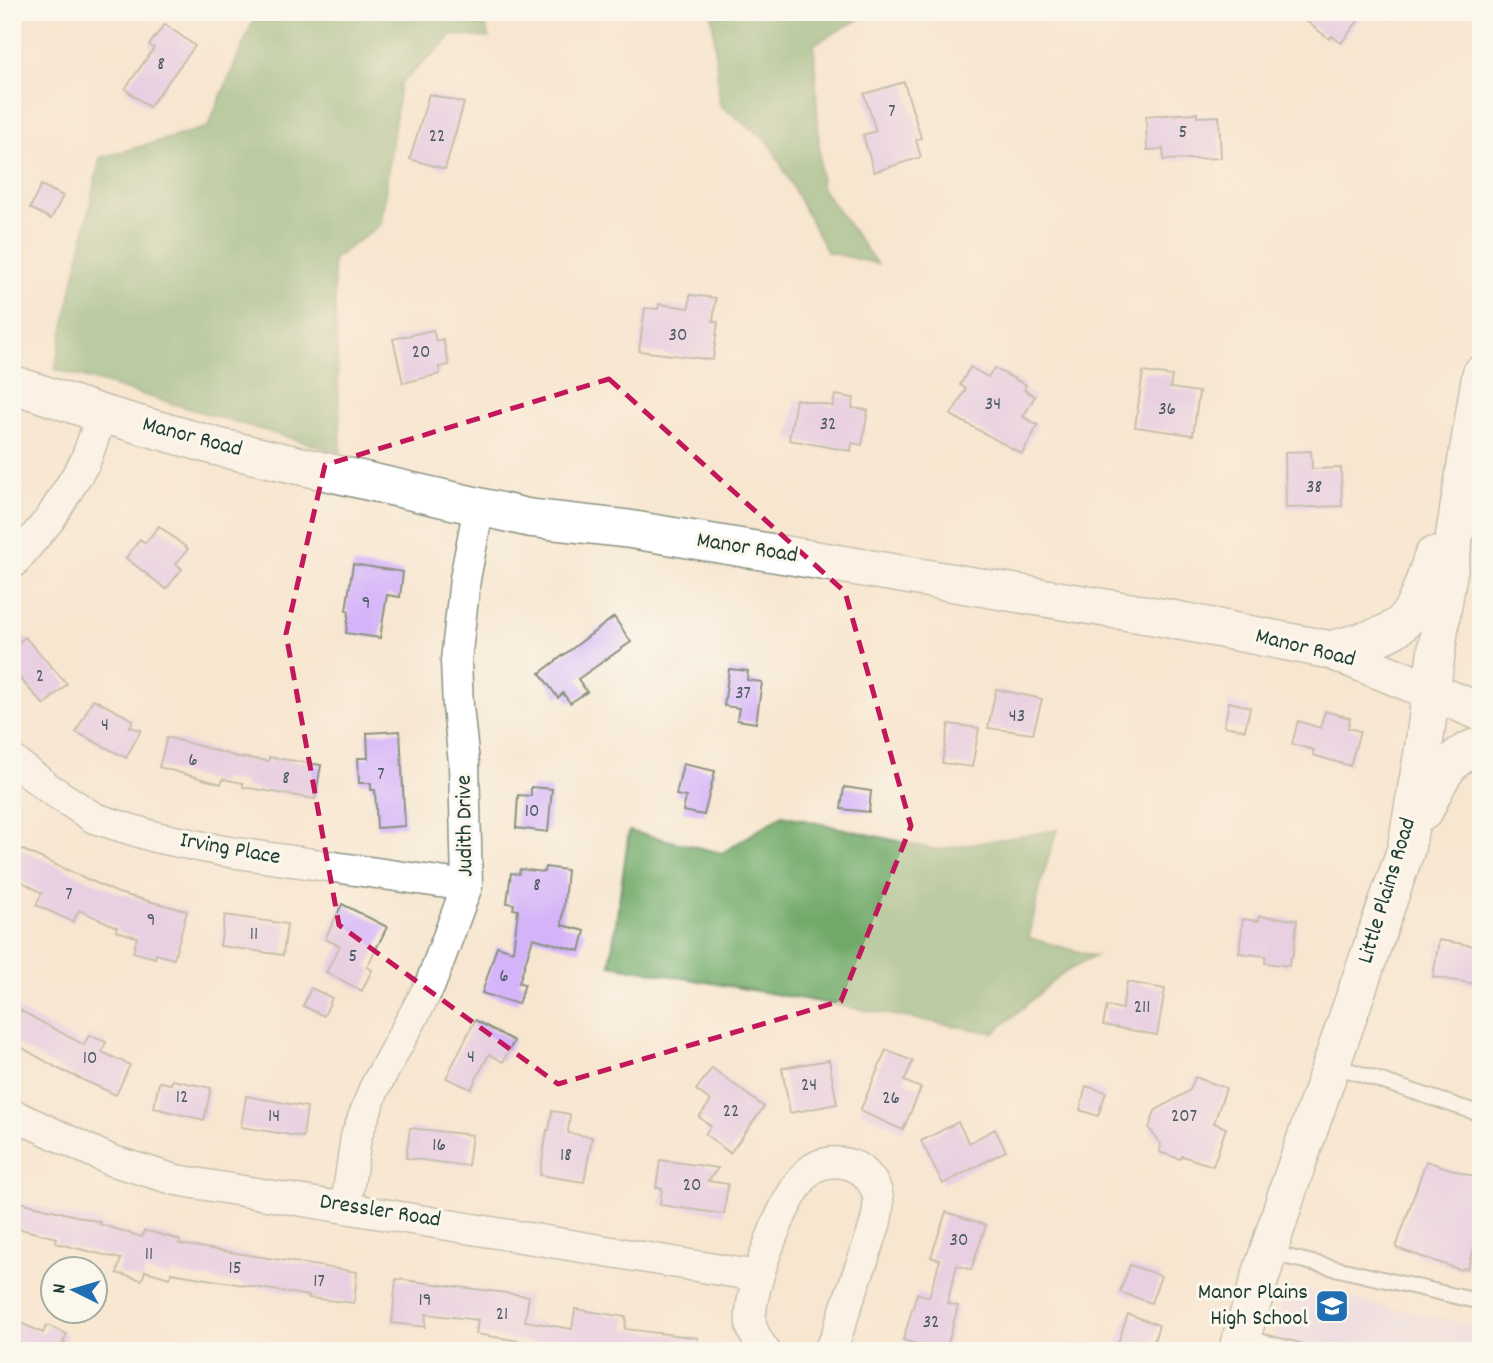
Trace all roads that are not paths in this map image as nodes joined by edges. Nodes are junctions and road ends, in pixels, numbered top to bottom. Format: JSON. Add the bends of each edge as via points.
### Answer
{"nodes":[{"id":1,"x":1481,"y":374,"type":"edge"},
{"id":2,"x":12,"y":384,"type":"edge"},
{"id":3,"x":102,"y":414,"type":"junction"},
{"id":4,"x":1464,"y":469,"type":"junction"},
{"id":5,"x":479,"y":506,"type":"junction"},
{"id":6,"x":12,"y":564,"type":"edge"},
{"id":7,"x":1330,"y":650,"type":"junction"},
{"id":8,"x":1430,"y":689,"type":"junction"},
{"id":9,"x":1481,"y":712,"type":"edge"},
{"id":10,"x":1481,"y":746,"type":"edge"},
{"id":11,"x":12,"y":760,"type":"edge"},
{"id":12,"x":1406,"y":849,"type":"junction"},
{"id":13,"x":467,"y":886,"type":"junction"},
{"id":14,"x":1332,"y":1065,"type":"junction"},
{"id":15,"x":12,"y":1114,"type":"edge"},
{"id":16,"x":1481,"y":1114,"type":"edge"},
{"id":17,"x":346,"y":1206,"type":"junction"},
{"id":18,"x":1268,"y":1252,"type":"junction"},
{"id":19,"x":757,"y":1276,"type":"junction"},
{"id":20,"x":1481,"y":1302,"type":"edge"},
{"id":21,"x":1239,"y":1344,"type":"edge"},
{"id":22,"x":765,"y":1351,"type":"edge"},
{"id":23,"x":828,"y":1351,"type":"edge"},
{"id":24,"x":1299,"y":1351,"type":"edge"}],
"edges":[{"from":1,"to":4,"type":"street","name":"Little Plains Road"},
{"from":2,"to":3,"type":"street","name":"Manor Road"},
{"from":3,"to":5,"type":"street","name":"Manor Road","via":[[218,447]]},
{"from":3,"to":6,"type":"street","via":[[85,462],[50,519]]},
{"from":4,"to":7,"type":"street","via":[[1417,603],[1404,624],[1387,635]]},
{"from":4,"to":8,"type":"street","name":"Little Plains Road"},
{"from":5,"to":7,"type":"street","name":"Manor Road","via":[[529,518],[628,529],[1160,617]]},
{"from":5,"to":13,"type":"street","name":"Judith Drive","via":[[456,661]]},
{"from":7,"to":8,"type":"street","name":"Manor Road"},
{"from":8,"to":9,"type":"street","name":"Manor Road"},
{"from":8,"to":12,"type":"street","name":"Little Plains Road"},
{"from":10,"to":12,"type":"street","via":[[1466,750],[1441,775]]},
{"from":11,"to":13,"type":"street","name":"Irving Place","via":[[93,818],[155,837]]},
{"from":12,"to":14,"type":"street","name":"Little Plains Road"},
{"from":13,"to":17,"type":"street","name":"Judith Drive","via":[[430,985],[374,1088],[356,1137]]},
{"from":14,"to":16,"type":"lane"},
{"from":14,"to":18,"type":"street","name":"Little Plains Road"},
{"from":15,"to":17,"type":"street","name":"Dressler Road","via":[[110,1160],[176,1180]]},
{"from":17,"to":19,"type":"street","name":"Dressler Road"},
{"from":18,"to":20,"type":"lane"},
{"from":18,"to":21,"type":"street","name":"Little Plains Road"},
{"from":19,"to":22,"type":"street","via":[[751,1325]]},
{"from":19,"to":23,"type":"street","via":[[786,1204],[804,1175],[832,1162],[862,1170],[878,1198],[876,1221]]},
{"from":21,"to":24,"type":"lane"}]}
